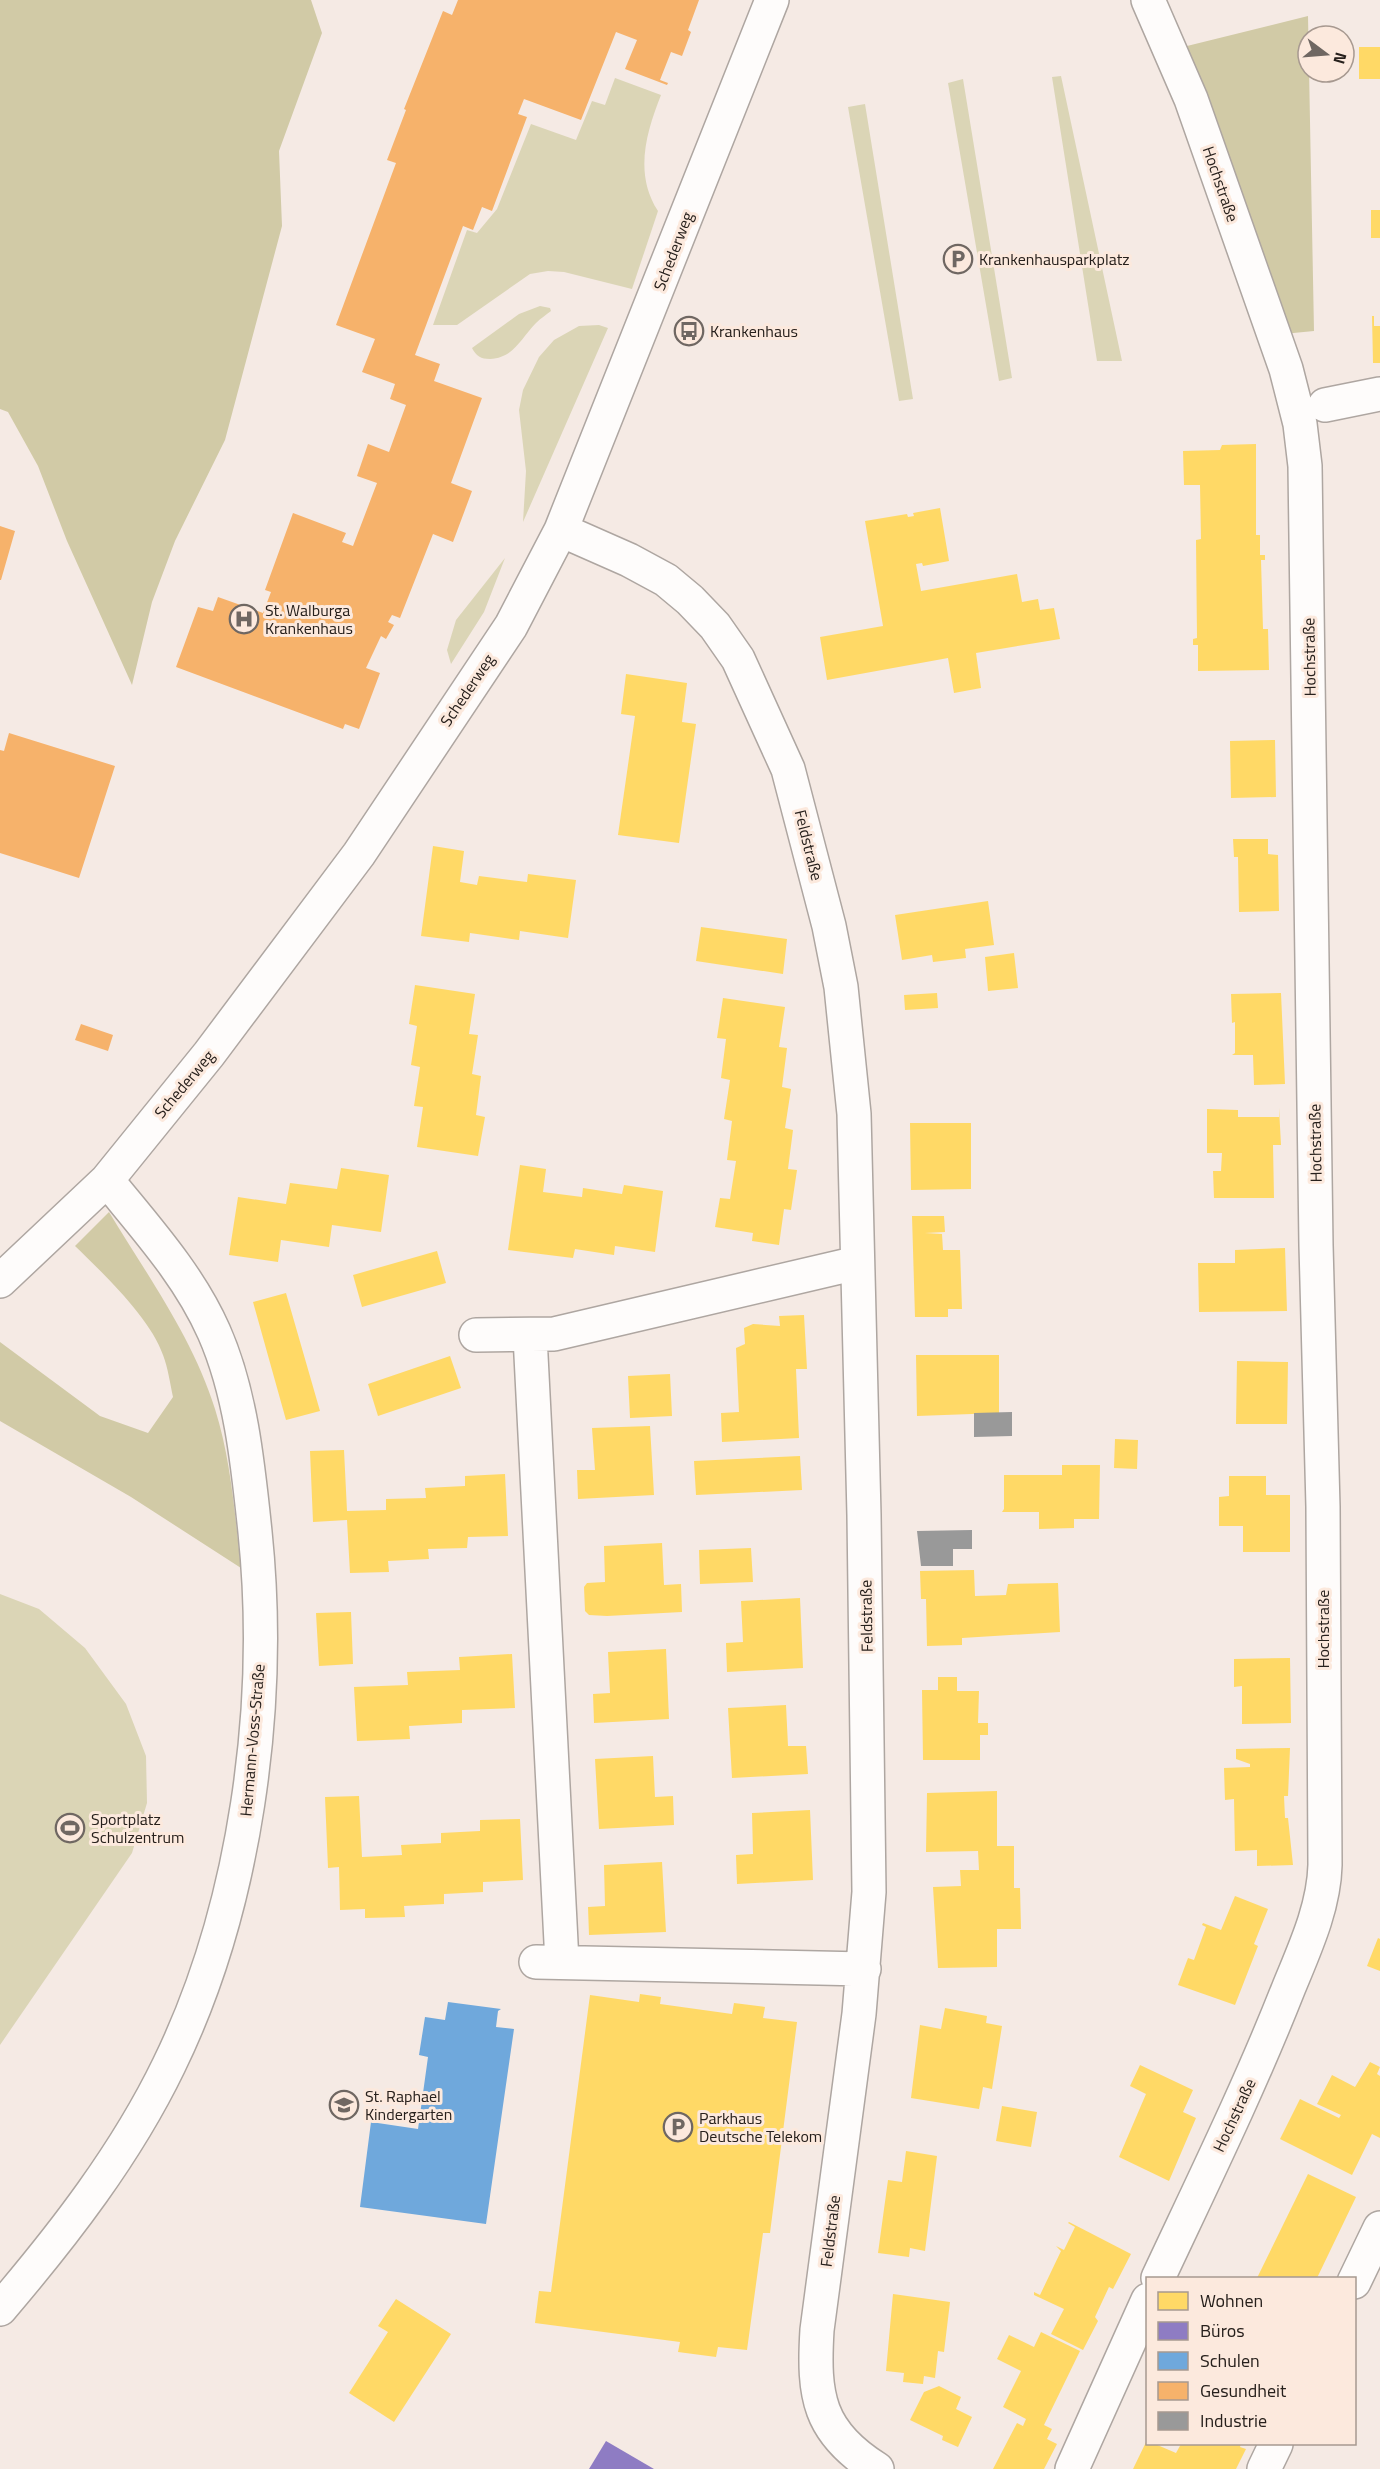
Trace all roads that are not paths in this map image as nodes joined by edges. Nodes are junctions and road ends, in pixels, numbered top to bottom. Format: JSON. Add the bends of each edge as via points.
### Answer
{"nodes":[{"id":1,"x":772,"y":0,"type":"edge"},
{"id":2,"x":1148,"y":0,"type":"edge"},
{"id":3,"x":1380,"y":394,"type":"edge"},
{"id":4,"x":1325,"y":405,"type":"dead end"},
{"id":5,"x":561,"y":530,"type":"junction"},
{"id":6,"x":107,"y":1180,"type":"junction"},
{"id":7,"x":857,"y":1263,"type":"junction"},
{"id":8,"x":0,"y":1281,"type":"edge"},
{"id":9,"x":476,"y":1335,"type":"dead end"},
{"id":10,"x":530,"y":1336,"type":"junction"},
{"id":11,"x":864,"y":1969,"type":"junction"},
{"id":12,"x":1380,"y":2228,"type":"edge"},
{"id":13,"x":1158,"y":2277,"type":"edge"},
{"id":14,"x":1356,"y":2278,"type":"edge"},
{"id":15,"x":1146,"y":2304,"type":"edge"},
{"id":16,"x":0,"y":2309,"type":"edge"},
{"id":17,"x":1276,"y":2445,"type":"edge"},
{"id":18,"x":877,"y":2469,"type":"edge"},
{"id":19,"x":1072,"y":2469,"type":"edge"},
{"id":20,"x":1264,"y":2469,"type":"edge"}],
"edges":[{"from":1,"to":5,"type":"street","name":"Schederweg"},
{"from":2,"to":13,"type":"street","name":"Hochstraße","via":[[1191,99],[1286,369],[1300,424],[1305,466],[1323,1508],[1325,1865],[1318,1910],[1273,2028]]},
{"from":3,"to":4,"type":"street"},
{"from":5,"to":6,"type":"street","name":"Schederweg","via":[[511,626],[359,854],[209,1054]]},
{"from":5,"to":7,"type":"street","name":"Feldstraße","via":[[648,569],[698,609],[738,659],[788,769],[841,987],[854,1114]]},
{"from":6,"to":8,"type":"street","name":"Schederweg"},
{"from":6,"to":16,"type":"street","name":"Hermann-Voss-Straße","via":[[157,1242],[205,1312],[221,1349],[237,1407],[259,1571],[253,1765],[244,1829],[224,1916],[212,1957],[169,2064],[77,2215]]},
{"from":7,"to":10,"type":"street","via":[[554,1334]]},
{"from":7,"to":11,"type":"street","name":"Feldstraße","via":[[869,1814]]},
{"from":9,"to":10,"type":"street"},
{"from":10,"to":11,"type":"street","via":[[549,1962]]},
{"from":11,"to":18,"type":"street","name":"Feldstraße","via":[[814,2370],[820,2406],[828,2425],[843,2444]]},
{"from":12,"to":14,"type":"street"},
{"from":15,"to":19,"type":"street"},
{"from":17,"to":20,"type":"street"}]}
